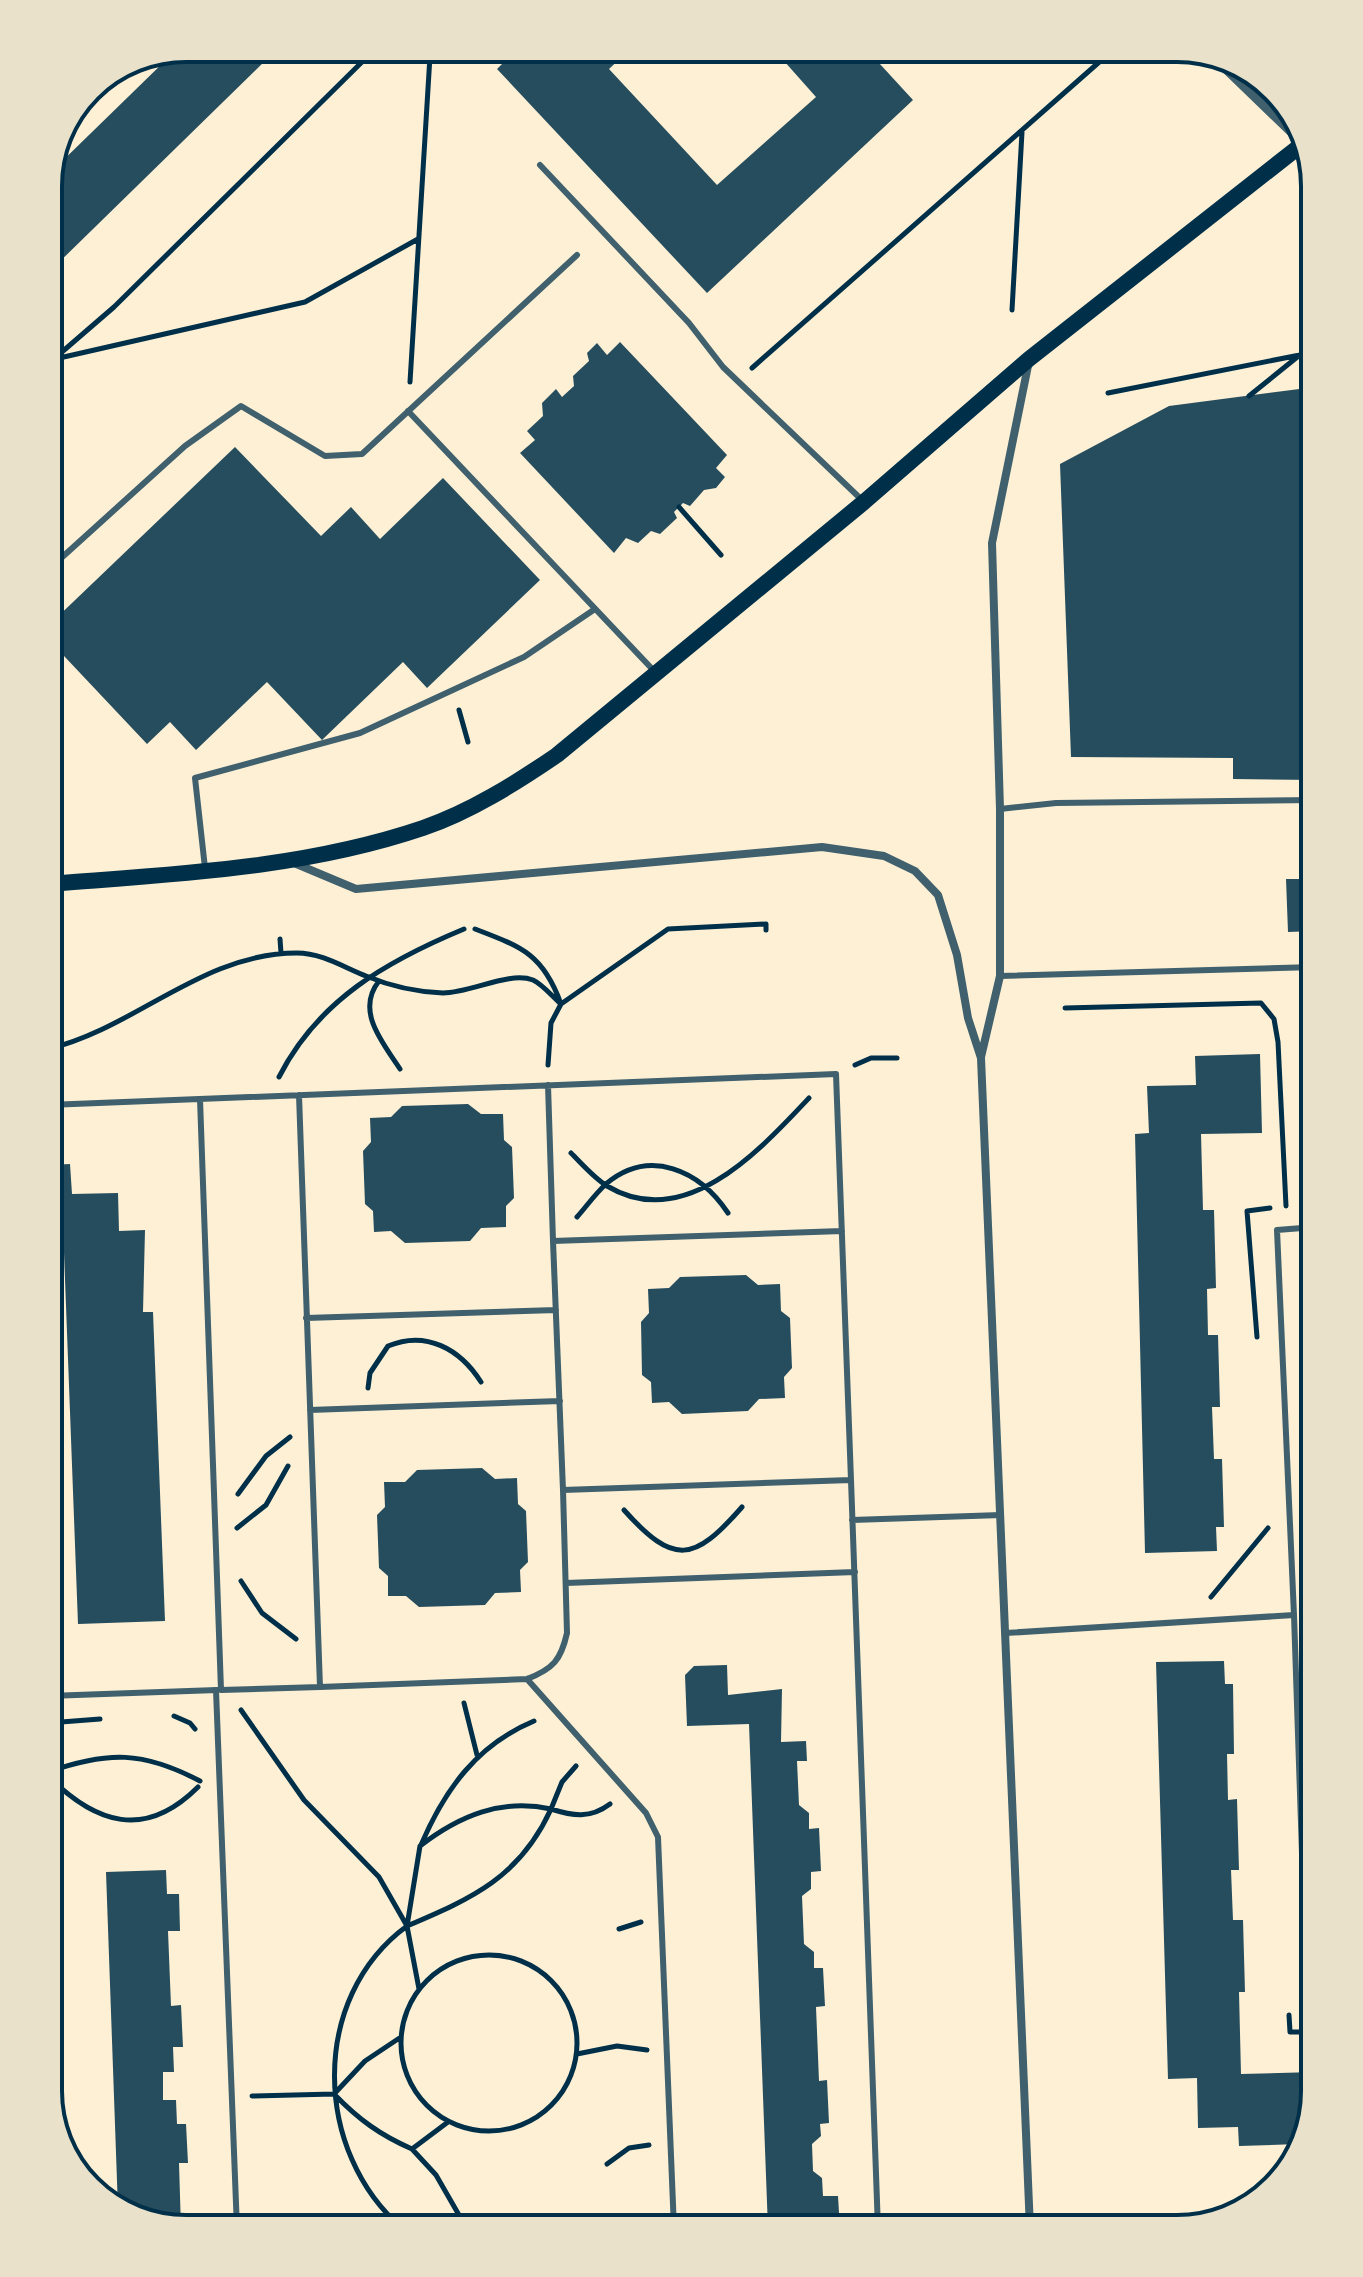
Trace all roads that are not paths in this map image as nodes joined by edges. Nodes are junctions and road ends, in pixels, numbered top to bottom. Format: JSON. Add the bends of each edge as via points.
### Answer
{"nodes":[{"id":1,"x":1241,"y":80,"type":"edge"},
{"id":2,"x":1281,"y":119,"type":"edge"},
{"id":3,"x":1295,"y":150,"type":"edge"},
{"id":4,"x":540,"y":165,"type":"dead end"},
{"id":5,"x":577,"y":255,"type":"dead end"},
{"id":6,"x":1029,"y":359,"type":"junction"},
{"id":7,"x":408,"y":411,"type":"junction"},
{"id":8,"x":864,"y":502,"type":"junction"},
{"id":9,"x":62,"y":557,"type":"edge"},
{"id":10,"x":595,"y":609,"type":"junction"},
{"id":11,"x":656,"y":673,"type":"junction"},
{"id":12,"x":1301,"y":800,"type":"edge"},
{"id":13,"x":1000,"y":809,"type":"junction"},
{"id":14,"x":289,"y":862,"type":"junction"},
{"id":15,"x":206,"y":872,"type":"junction"},
{"id":16,"x":62,"y":883,"type":"edge"},
{"id":17,"x":1301,"y":967,"type":"edge"},
{"id":18,"x":1000,"y":976,"type":"junction"},
{"id":19,"x":981,"y":1058,"type":"junction"},
{"id":20,"x":548,"y":1085,"type":"junction"},
{"id":21,"x":299,"y":1095,"type":"junction"},
{"id":22,"x":200,"y":1099,"type":"junction"},
{"id":23,"x":62,"y":1104,"type":"edge"},
{"id":24,"x":1301,"y":1228,"type":"edge"},
{"id":25,"x":842,"y":1231,"type":"junction"},
{"id":26,"x":553,"y":1241,"type":"junction"},
{"id":27,"x":556,"y":1310,"type":"junction"},
{"id":28,"x":306,"y":1318,"type":"junction"},
{"id":29,"x":560,"y":1401,"type":"junction"},
{"id":30,"x":310,"y":1410,"type":"junction"},
{"id":31,"x":851,"y":1480,"type":"junction"},
{"id":32,"x":563,"y":1490,"type":"junction"},
{"id":33,"x":1001,"y":1515,"type":"junction"},
{"id":34,"x":852,"y":1520,"type":"junction"},
{"id":35,"x":855,"y":1572,"type":"junction"},
{"id":36,"x":566,"y":1583,"type":"junction"},
{"id":37,"x":1294,"y":1615,"type":"junction"},
{"id":38,"x":1006,"y":1633,"type":"junction"},
{"id":39,"x":527,"y":1679,"type":"junction"},
{"id":40,"x":320,"y":1687,"type":"junction"},
{"id":41,"x":218,"y":1690,"type":"junction"},
{"id":42,"x":62,"y":1696,"type":"edge"},
{"id":43,"x":1301,"y":1823,"type":"edge"},
{"id":44,"x":236,"y":2215,"type":"edge"},
{"id":45,"x":673,"y":2215,"type":"edge"},
{"id":46,"x":878,"y":2215,"type":"edge"},
{"id":47,"x":1029,"y":2215,"type":"edge"}],
"edges":[{"from":1,"to":2,"type":"street"},
{"from":3,"to":6,"type":"main road"},
{"from":4,"to":8,"type":"lane","via":[[738,381]]},
{"from":5,"to":7,"type":"lane"},
{"from":6,"to":8,"type":"main road"},
{"from":6,"to":13,"type":"street","via":[[992,543]]},
{"from":7,"to":9,"type":"lane","via":[[362,454],[325,456],[241,406],[185,446]]},
{"from":7,"to":10,"type":"lane"},
{"from":8,"to":11,"type":"main road"},
{"from":10,"to":11,"type":"lane"},
{"from":10,"to":15,"type":"lane","via":[[524,657],[360,733],[195,778]]},
{"from":11,"to":14,"type":"main road","via":[[513,785],[424,828]]},
{"from":12,"to":13,"type":"lane","via":[[1056,803]]},
{"from":13,"to":18,"type":"street"},
{"from":14,"to":15,"type":"main road"},
{"from":14,"to":19,"type":"street","via":[[356,889],[822,847],[884,856],[915,871],[938,895]]},
{"from":15,"to":16,"type":"main road"},
{"from":17,"to":18,"type":"lane"},
{"from":18,"to":19,"type":"street"},
{"from":19,"to":33,"type":"street"},
{"from":20,"to":21,"type":"lane"},
{"from":20,"to":25,"type":"lane","via":[[833,1074]]},
{"from":20,"to":26,"type":"lane"},
{"from":21,"to":22,"type":"lane"},
{"from":21,"to":28,"type":"lane"},
{"from":22,"to":23,"type":"lane"},
{"from":22,"to":41,"type":"lane"},
{"from":24,"to":37,"type":"lane","via":[[1277,1230]]},
{"from":25,"to":26,"type":"lane"},
{"from":25,"to":31,"type":"lane"},
{"from":26,"to":27,"type":"lane"},
{"from":27,"to":28,"type":"lane"},
{"from":27,"to":29,"type":"lane"},
{"from":28,"to":30,"type":"lane"},
{"from":29,"to":30,"type":"lane"},
{"from":29,"to":32,"type":"lane"},
{"from":30,"to":40,"type":"lane"},
{"from":31,"to":32,"type":"lane"},
{"from":31,"to":34,"type":"lane"},
{"from":32,"to":36,"type":"lane"},
{"from":33,"to":34,"type":"lane"},
{"from":33,"to":38,"type":"street"},
{"from":34,"to":35,"type":"lane"},
{"from":35,"to":36,"type":"lane"},
{"from":35,"to":46,"type":"lane"},
{"from":36,"to":39,"type":"lane","via":[[562,1655],[550,1670]]},
{"from":37,"to":38,"type":"lane"},
{"from":37,"to":43,"type":"lane"},
{"from":38,"to":47,"type":"street"},
{"from":39,"to":40,"type":"lane"},
{"from":39,"to":45,"type":"lane","via":[[654,1825],[661,1850]]},
{"from":40,"to":41,"type":"lane"},
{"from":41,"to":42,"type":"lane"},
{"from":41,"to":44,"type":"lane"}]}
